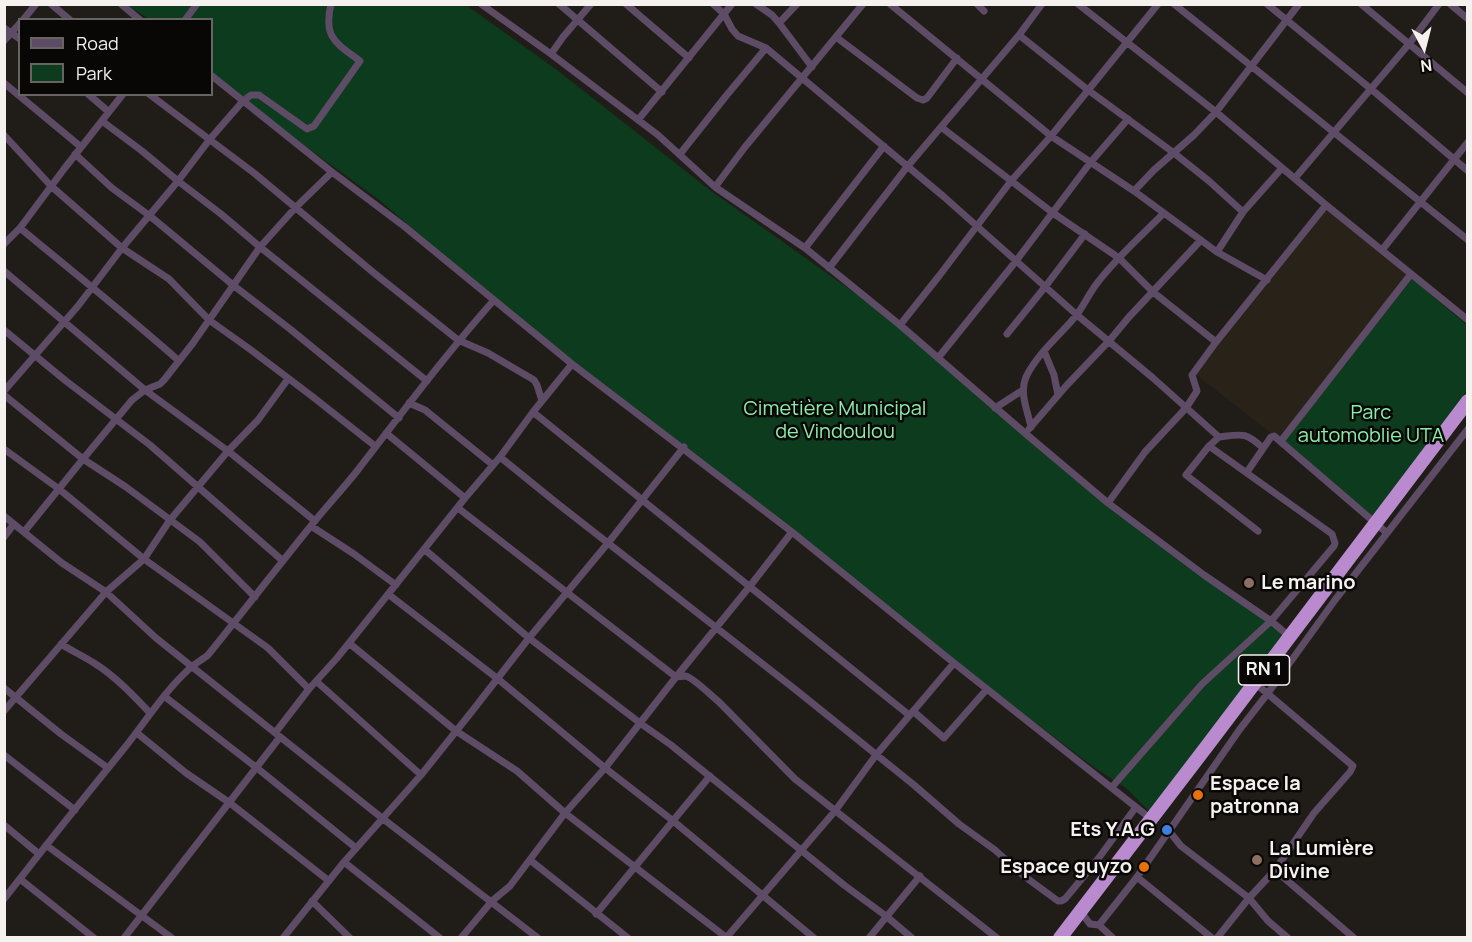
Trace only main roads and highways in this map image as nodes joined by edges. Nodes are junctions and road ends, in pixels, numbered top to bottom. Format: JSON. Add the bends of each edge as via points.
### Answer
{"nodes":[{"id":1,"x":1467,"y":401,"type":"edge"},
{"id":2,"x":1060,"y":938,"type":"edge"}],
"edges":[{"from":1,"to":2,"type":"highway","number":"RN 1"}]}
